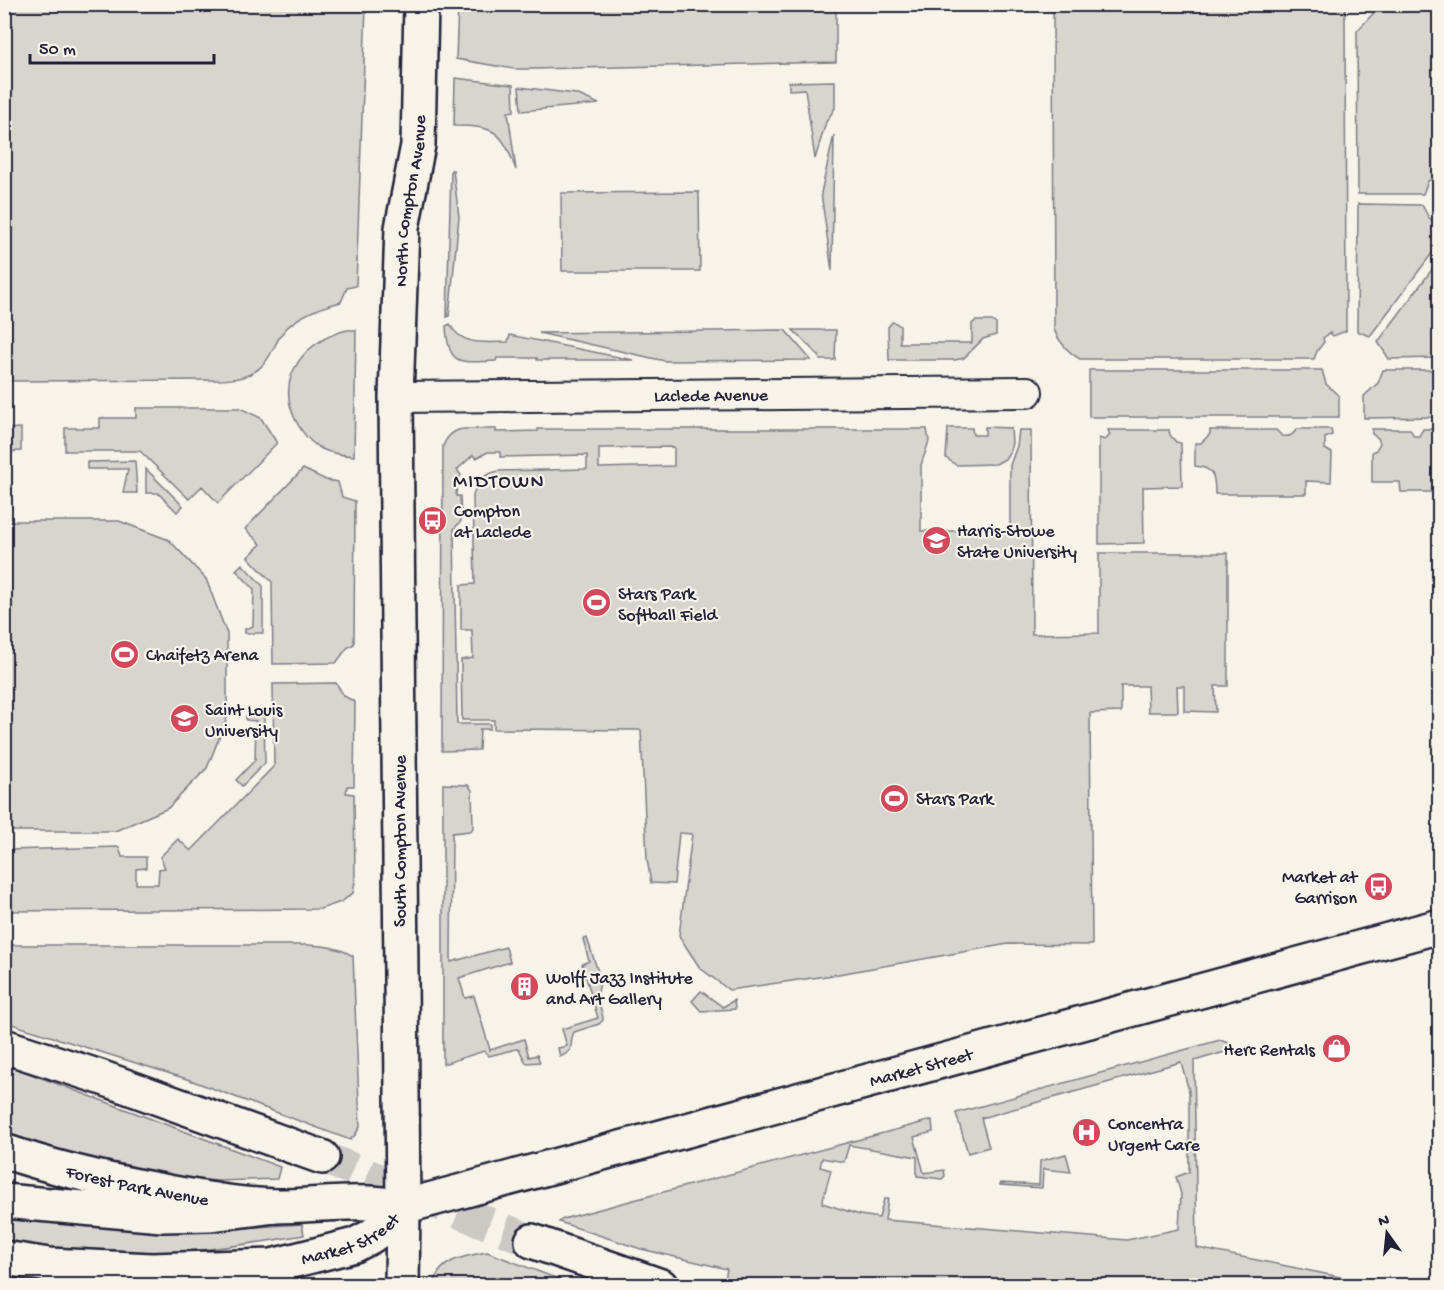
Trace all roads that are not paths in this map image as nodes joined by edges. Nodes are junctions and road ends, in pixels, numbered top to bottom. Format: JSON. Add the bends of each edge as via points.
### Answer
{"nodes":[{"id":1,"x":421,"y":4,"type":"edge"},
{"id":2,"x":1027,"y":392,"type":"dead end"},
{"id":3,"x":396,"y":397,"type":"junction"},
{"id":4,"x":1440,"y":926,"type":"edge"},
{"id":5,"x":4,"y":1046,"type":"edge"},
{"id":6,"x":4,"y":1150,"type":"edge"},
{"id":7,"x":322,"y":1157,"type":"tunnel mouth"},
{"id":8,"x":4,"y":1202,"type":"edge"},
{"id":9,"x":275,"y":1206,"type":"junction"},
{"id":10,"x":403,"y":1207,"type":"junction"},
{"id":11,"x":532,"y":1241,"type":"tunnel mouth"},
{"id":12,"x":4,"y":1258,"type":"edge"},
{"id":13,"x":272,"y":1266,"type":"junction"},
{"id":14,"x":200,"y":1286,"type":"edge"},
{"id":15,"x":402,"y":1286,"type":"edge"},
{"id":16,"x":661,"y":1286,"type":"edge"}],
"edges":[{"from":1,"to":3,"type":"main road","name":"North Compton Avenue","via":[[418,145],[402,228]]},
{"from":2,"to":3,"type":"street","name":"Laclede Avenue"},
{"from":3,"to":10,"type":"main road","name":"South Compton Avenue"},
{"from":4,"to":10,"type":"main road","name":"Market Street"},
{"from":5,"to":7,"type":"main road"},
{"from":6,"to":9,"type":"main road","name":"Forest Park Avenue","via":[[111,1182]]},
{"from":8,"to":9,"type":"main road","via":[[162,1215]]},
{"from":9,"to":10,"type":"main road","name":"Market Street","via":[[370,1202]]},
{"from":10,"to":13,"type":"main road","name":"Market Street","via":[[387,1225],[355,1245]]},
{"from":10,"to":15,"type":"main road","name":"South Compton Avenue"},
{"from":11,"to":16,"type":"main road"},
{"from":12,"to":13,"type":"main road","name":"Market Street","via":[[49,1265],[152,1270]]},
{"from":13,"to":14,"type":"main road"}]}
